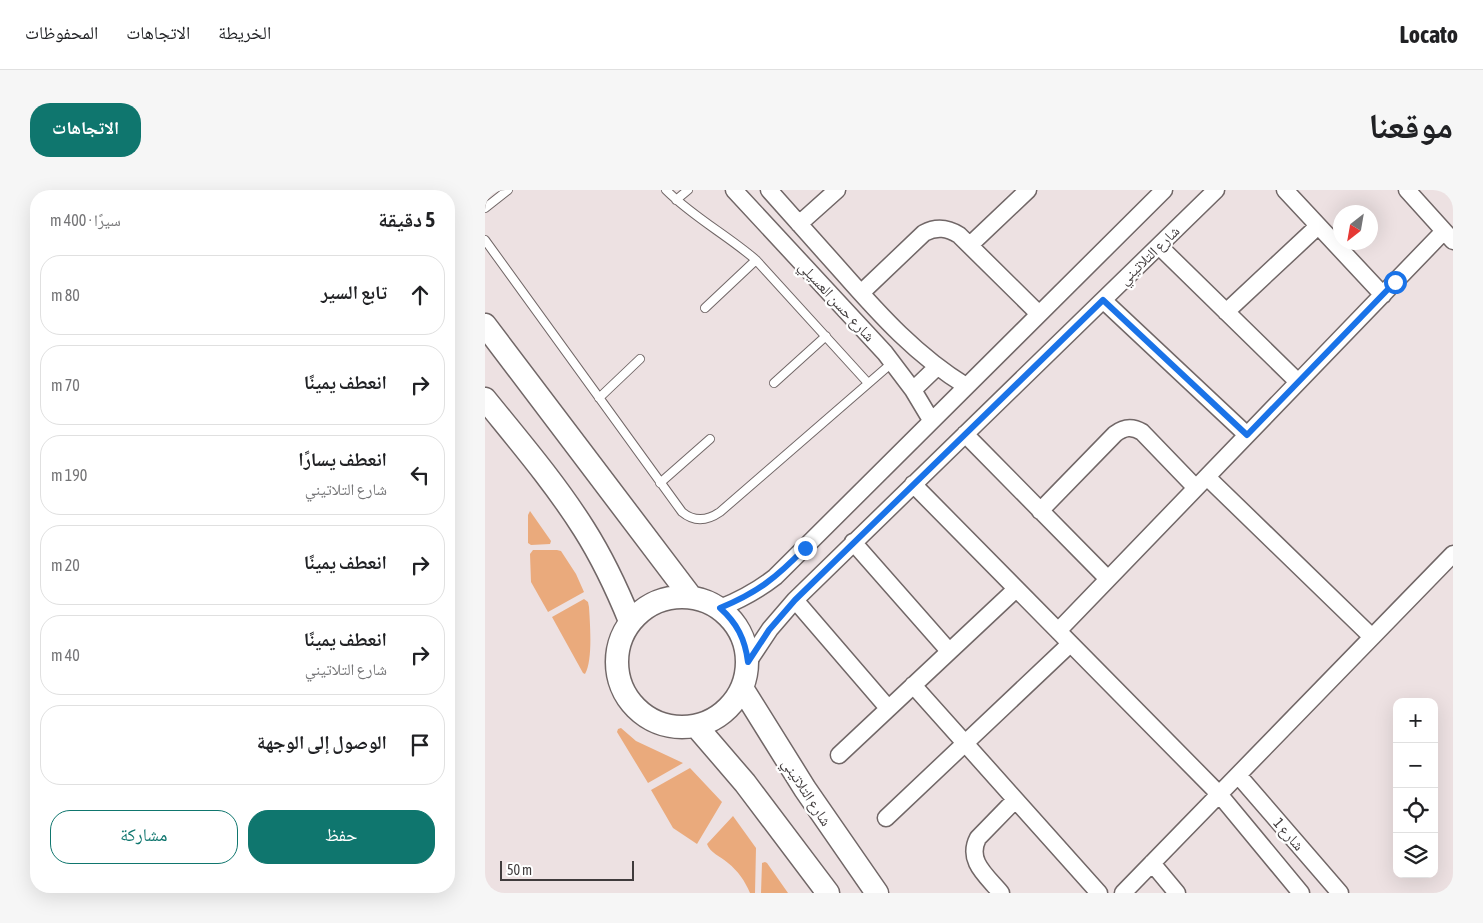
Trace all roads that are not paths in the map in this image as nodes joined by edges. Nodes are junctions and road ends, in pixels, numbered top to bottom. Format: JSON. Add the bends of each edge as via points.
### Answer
{"nodes":[{"id":1,"x":508,"y":190,"type":"edge"},
{"id":2,"x":666,"y":190,"type":"edge"},
{"id":3,"x":688,"y":190,"type":"edge"},
{"id":4,"x":734,"y":190,"type":"edge"},
{"id":5,"x":769,"y":190,"type":"edge"},
{"id":6,"x":837,"y":190,"type":"edge"},
{"id":7,"x":1028,"y":190,"type":"edge"},
{"id":8,"x":1164,"y":190,"type":"edge"},
{"id":9,"x":1216,"y":190,"type":"edge"},
{"id":10,"x":1285,"y":190,"type":"edge"},
{"id":11,"x":1407,"y":190,"type":"edge"},
{"id":12,"x":676,"y":200,"type":"junction"},
{"id":13,"x":485,"y":208,"type":"edge"},
{"id":14,"x":799,"y":224,"type":"junction"},
{"id":15,"x":1317,"y":226,"type":"junction"},
{"id":16,"x":1449,"y":236,"type":"edge"},
{"id":17,"x":485,"y":240,"type":"edge"},
{"id":18,"x":970,"y":245,"type":"junction"},
{"id":19,"x":1159,"y":246,"type":"junction"},
{"id":20,"x":756,"y":260,"type":"junction"},
{"id":21,"x":861,"y":293,"type":"junction"},
{"id":22,"x":1383,"y":295,"type":"junction"},
{"id":23,"x":1103,"y":300,"type":"junction"},
{"id":24,"x":705,"y":308,"type":"dead end"},
{"id":25,"x":1226,"y":312,"type":"junction"},
{"id":26,"x":1039,"y":314,"type":"junction"},
{"id":27,"x":485,"y":325,"type":"edge"},
{"id":28,"x":826,"y":336,"type":"junction"},
{"id":29,"x":640,"y":359,"type":"dead end"},
{"id":30,"x":893,"y":362,"type":"junction"},
{"id":31,"x":937,"y":367,"type":"junction"},
{"id":32,"x":1298,"y":382,"type":"junction"},
{"id":33,"x":774,"y":383,"type":"dead end"},
{"id":34,"x":868,"y":383,"type":"junction"},
{"id":35,"x":966,"y":386,"type":"junction"},
{"id":36,"x":913,"y":390,"type":"junction"},
{"id":37,"x":599,"y":398,"type":"junction"},
{"id":38,"x":485,"y":399,"type":"edge"},
{"id":39,"x":931,"y":420,"type":"junction"},
{"id":40,"x":965,"y":434,"type":"junction"},
{"id":41,"x":1247,"y":435,"type":"junction"},
{"id":42,"x":710,"y":439,"type":"dead end"},
{"id":43,"x":1202,"y":482,"type":"junction"},
{"id":44,"x":660,"y":483,"type":"junction"},
{"id":45,"x":913,"y":484,"type":"junction"},
{"id":46,"x":1040,"y":511,"type":"junction"},
{"id":47,"x":853,"y":542,"type":"junction"},
{"id":48,"x":1453,"y":554,"type":"edge"},
{"id":49,"x":1108,"y":579,"type":"junction"},
{"id":50,"x":1016,"y":589,"type":"junction"},
{"id":51,"x":691,"y":597,"type":"junction"},
{"id":52,"x":795,"y":600,"type":"junction"},
{"id":53,"x":720,"y":608,"type":"junction"},
{"id":54,"x":631,"y":621,"type":"junction"},
{"id":55,"x":1058,"y":632,"type":"junction"},
{"id":56,"x":1372,"y":637,"type":"junction"},
{"id":57,"x":1071,"y":644,"type":"junction"},
{"id":58,"x":949,"y":651,"type":"junction"},
{"id":59,"x":748,"y":662,"type":"junction"},
{"id":60,"x":913,"y":685,"type":"junction"},
{"id":61,"x":742,"y":688,"type":"junction"},
{"id":62,"x":888,"y":708,"type":"junction"},
{"id":63,"x":697,"y":726,"type":"junction"},
{"id":64,"x":965,"y":743,"type":"junction"},
{"id":65,"x":839,"y":755,"type":"dead end"},
{"id":66,"x":1238,"y":775,"type":"junction"},
{"id":67,"x":1219,"y":794,"type":"junction"},
{"id":68,"x":1015,"y":800,"type":"junction"},
{"id":69,"x":885,"y":818,"type":"dead end"},
{"id":70,"x":1153,"y":863,"type":"junction"},
{"id":71,"x":828,"y":893,"type":"edge"},
{"id":72,"x":877,"y":893,"type":"edge"},
{"id":73,"x":1001,"y":893,"type":"edge"},
{"id":74,"x":1099,"y":893,"type":"edge"},
{"id":75,"x":1123,"y":893,"type":"edge"},
{"id":76,"x":1177,"y":893,"type":"edge"},
{"id":77,"x":1301,"y":893,"type":"edge"},
{"id":78,"x":1340,"y":893,"type":"edge"}],
"edges":[{"from":1,"to":13,"type":"lane"},
{"from":2,"to":12,"type":"lane"},
{"from":3,"to":12,"type":"lane"},
{"from":4,"to":30,"type":"street","name":"شارع حسن العسيلي"},
{"from":5,"to":14,"type":"street","name":"شارع حسن العسيلي"},
{"from":6,"to":14,"type":"street"},
{"from":7,"to":18,"type":"street"},
{"from":8,"to":26,"type":"street"},
{"from":9,"to":19,"type":"street","name":"شارع التلاتيني"},
{"from":10,"to":15,"type":"street"},
{"from":11,"to":16,"type":"street"},
{"from":12,"to":20,"type":"lane"},
{"from":14,"to":21,"type":"street","name":"شارع حسن العسيلي"},
{"from":15,"to":22,"type":"street"},
{"from":15,"to":25,"type":"street"},
{"from":16,"to":22,"type":"street"},
{"from":17,"to":37,"type":"lane"},
{"from":18,"to":21,"type":"street","via":[[953,231],[931,229]]},
{"from":18,"to":26,"type":"street"},
{"from":19,"to":23,"type":"street","name":"شارع التلاتيني"},
{"from":19,"to":25,"type":"street"},
{"from":20,"to":24,"type":"lane"},
{"from":20,"to":28,"type":"lane"},
{"from":21,"to":31,"type":"street","name":"شارع حسن العسيلي","via":[[907,342]]},
{"from":22,"to":32,"type":"street"},
{"from":23,"to":40,"type":"street","name":"شارع التلاتيني"},
{"from":23,"to":41,"type":"street"},
{"from":25,"to":32,"type":"street"},
{"from":26,"to":35,"type":"street"},
{"from":27,"to":51,"type":"main road"},
{"from":28,"to":33,"type":"lane"},
{"from":28,"to":34,"type":"lane"},
{"from":29,"to":37,"type":"lane"},
{"from":30,"to":34,"type":"lane"},
{"from":30,"to":36,"type":"street","name":"شارع حسن العسيلي"},
{"from":31,"to":35,"type":"street","name":"شارع حسن العسيلي"},
{"from":31,"to":36,"type":"street"},
{"from":32,"to":41,"type":"street"},
{"from":34,"to":44,"type":"lane","via":[[714,516],[701,520],[687,516]]},
{"from":35,"to":39,"type":"street"},
{"from":36,"to":39,"type":"street","name":"شارع حسن العسيلي"},
{"from":37,"to":44,"type":"lane"},
{"from":38,"to":54,"type":"main road","via":[[583,528],[613,580]]},
{"from":39,"to":53,"type":"street","via":[[775,577],[758,590]]},
{"from":40,"to":45,"type":"street","name":"شارع التلاتيني"},
{"from":40,"to":46,"type":"street"},
{"from":41,"to":43,"type":"street"},
{"from":42,"to":44,"type":"lane"},
{"from":43,"to":46,"type":"street","via":[[1142,432],[1125,428],[1115,434]]},
{"from":43,"to":49,"type":"street"},
{"from":43,"to":56,"type":"street"},
{"from":45,"to":47,"type":"street","name":"شارع التلاتيني"},
{"from":45,"to":50,"type":"street","name":"شارع 1"},
{"from":46,"to":49,"type":"street"},
{"from":47,"to":52,"type":"street","name":"شارع التلاتيني"},
{"from":47,"to":58,"type":"street"},
{"from":48,"to":56,"type":"street"},
{"from":49,"to":55,"type":"street"},
{"from":50,"to":55,"type":"street","name":"شارع 1"},
{"from":50,"to":58,"type":"street"},
{"from":51,"to":53,"type":"main road"},
{"from":51,"to":54,"type":"main road","via":[[677,596],[651,604]]},
{"from":52,"to":59,"type":"street","name":"شارع التلاتيني","via":[[769,630]]},
{"from":52,"to":62,"type":"street"},
{"from":53,"to":59,"type":"main road","via":[[737,626]]},
{"from":54,"to":63,"type":"main road","via":[[621,638],[616,658],[618,678],[626,696],[645,716],[657,722],[670,726]]},
{"from":55,"to":57,"type":"street","name":"شارع 1"},
{"from":56,"to":66,"type":"street"},
{"from":57,"to":64,"type":"street"},
{"from":57,"to":67,"type":"street","name":"شارع 1"},
{"from":58,"to":60,"type":"street"},
{"from":59,"to":61,"type":"main road"},
{"from":60,"to":62,"type":"street"},
{"from":60,"to":64,"type":"street"},
{"from":61,"to":63,"type":"main road","via":[[724,712]]},
{"from":61,"to":72,"type":"main road","name":"شارع التلاتيني","via":[[805,790]]},
{"from":62,"to":65,"type":"street"},
{"from":63,"to":71,"type":"main road","via":[[745,783]]},
{"from":64,"to":68,"type":"street"},
{"from":64,"to":69,"type":"street"},
{"from":66,"to":67,"type":"street"},
{"from":66,"to":78,"type":"street","name":"شارع 1"},
{"from":67,"to":70,"type":"street"},
{"from":67,"to":77,"type":"street","name":"شارع 1"},
{"from":68,"to":73,"type":"street","via":[[974,845],[975,860]]},
{"from":68,"to":74,"type":"street"},
{"from":70,"to":75,"type":"street"},
{"from":70,"to":76,"type":"street"}]}
